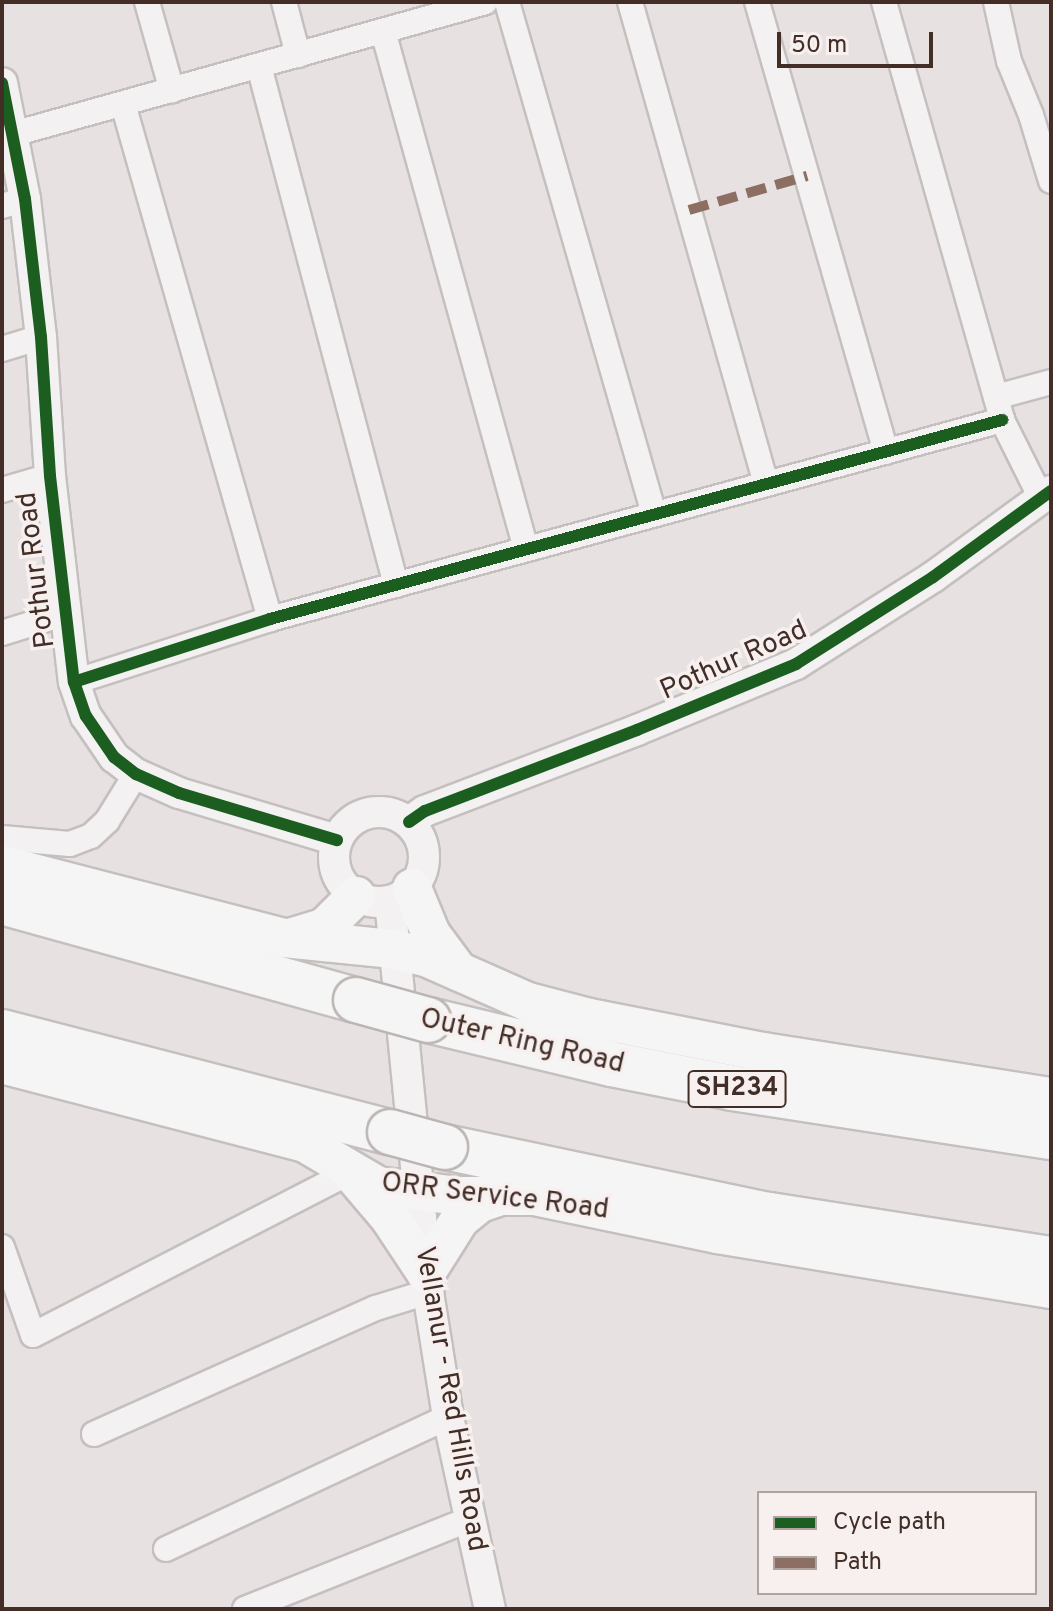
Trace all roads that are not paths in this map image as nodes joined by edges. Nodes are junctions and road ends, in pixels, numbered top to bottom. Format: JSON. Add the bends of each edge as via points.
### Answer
{"nodes":[{"id":1,"x":147,"y":2,"type":"edge"},
{"id":2,"x":284,"y":2,"type":"edge"},
{"id":3,"x":485,"y":2,"type":"edge"},
{"id":4,"x":507,"y":2,"type":"edge"},
{"id":5,"x":630,"y":2,"type":"edge"},
{"id":6,"x":757,"y":2,"type":"edge"},
{"id":7,"x":885,"y":2,"type":"edge"},
{"id":8,"x":996,"y":2,"type":"edge"},
{"id":9,"x":425,"y":10,"type":"edge"},
{"id":10,"x":383,"y":31,"type":"junction"},
{"id":11,"x":298,"y":55,"type":"junction"},
{"id":12,"x":259,"y":66,"type":"junction"},
{"id":13,"x":2,"y":83,"type":"edge"},
{"id":14,"x":172,"y":91,"type":"junction"},
{"id":15,"x":123,"y":104,"type":"junction"},
{"id":16,"x":13,"y":134,"type":"junction"},
{"id":17,"x":1051,"y":181,"type":"edge"},
{"id":18,"x":13,"y":202,"type":"edge"},
{"id":19,"x":41,"y":337,"type":"junction"},
{"id":20,"x":2,"y":349,"type":"edge"},
{"id":21,"x":1051,"y":382,"type":"edge"},
{"id":22,"x":999,"y":408,"type":"junction"},
{"id":23,"x":886,"y":452,"type":"junction"},
{"id":24,"x":50,"y":476,"type":"junction"},
{"id":25,"x":766,"y":484,"type":"junction"},
{"id":26,"x":2,"y":490,"type":"edge"},
{"id":27,"x":1046,"y":494,"type":"edge"},
{"id":28,"x":654,"y":514,"type":"junction"},
{"id":29,"x":526,"y":549,"type":"junction"},
{"id":30,"x":396,"y":585,"type":"junction"},
{"id":31,"x":66,"y":613,"type":"junction"},
{"id":32,"x":270,"y":619,"type":"junction"},
{"id":33,"x":2,"y":633,"type":"edge"},
{"id":34,"x":74,"y":682,"type":"junction"},
{"id":35,"x":136,"y":774,"type":"junction"},
{"id":36,"x":409,"y":822,"type":"junction"},
{"id":37,"x":2,"y":838,"type":"edge"},
{"id":38,"x":337,"y":840,"type":"junction"},
{"id":39,"x":2,"y":865,"type":"edge"},
{"id":40,"x":386,"y":895,"type":"junction"},
{"id":41,"x":2,"y":902,"type":"edge"},
{"id":42,"x":290,"y":938,"type":"junction"},
{"id":43,"x":393,"y":949,"type":"junction"},
{"id":44,"x":459,"y":972,"type":"junction"},
{"id":45,"x":2,"y":1032,"type":"edge"},
{"id":46,"x":2,"y":1064,"type":"edge"},
{"id":47,"x":1051,"y":1097,"type":"edge"},
{"id":48,"x":1051,"y":1137,"type":"edge"},
{"id":49,"x":350,"y":1172,"type":"junction"},
{"id":50,"x":416,"y":1191,"type":"junction"},
{"id":51,"x":500,"y":1196,"type":"junction"},
{"id":52,"x":2,"y":1247,"type":"edge"},
{"id":53,"x":1051,"y":1259,"type":"edge"},
{"id":54,"x":427,"y":1283,"type":"junction"},
{"id":55,"x":1051,"y":1289,"type":"edge"},
{"id":56,"x":11,"y":1309,"type":"edge"},
{"id":57,"x":448,"y":1417,"type":"junction"},
{"id":58,"x":94,"y":1434,"type":"dead end"},
{"id":59,"x":468,"y":1520,"type":"junction"},
{"id":60,"x":166,"y":1549,"type":"dead end"},
{"id":61,"x":245,"y":1609,"type":"edge"},
{"id":62,"x":490,"y":1609,"type":"edge"}],
"edges":[{"from":1,"to":14,"type":"street"},
{"from":2,"to":11,"type":"street"},
{"from":3,"to":9,"type":"street"},
{"from":4,"to":28,"type":"street"},
{"from":5,"to":25,"type":"street"},
{"from":6,"to":23,"type":"street"},
{"from":7,"to":22,"type":"street"},
{"from":8,"to":17,"type":"street","via":[[1009,61]]},
{"from":9,"to":10,"type":"street"},
{"from":10,"to":11,"type":"street"},
{"from":10,"to":29,"type":"street"},
{"from":11,"to":12,"type":"street"},
{"from":12,"to":14,"type":"street"},
{"from":12,"to":30,"type":"street"},
{"from":13,"to":16,"type":"street","name":"Pothur Road"},
{"from":14,"to":15,"type":"street"},
{"from":15,"to":16,"type":"street"},
{"from":15,"to":32,"type":"street"},
{"from":16,"to":18,"type":"street","name":"Pothur Road"},
{"from":18,"to":19,"type":"street","name":"Pothur Road"},
{"from":19,"to":20,"type":"street"},
{"from":19,"to":24,"type":"street","name":"Pothur Road"},
{"from":21,"to":22,"type":"street"},
{"from":22,"to":23,"type":"street"},
{"from":22,"to":27,"type":"street"},
{"from":23,"to":25,"type":"street"},
{"from":24,"to":26,"type":"street"},
{"from":24,"to":31,"type":"street","name":"Pothur Road"},
{"from":25,"to":28,"type":"street"},
{"from":27,"to":36,"type":"street","name":"Pothur Road","via":[[921,586],[796,664],[425,811]]},
{"from":28,"to":29,"type":"street"},
{"from":29,"to":30,"type":"street"},
{"from":30,"to":32,"type":"street"},
{"from":31,"to":33,"type":"street"},
{"from":31,"to":34,"type":"street","name":"Pothur Road"},
{"from":32,"to":34,"type":"street"},
{"from":34,"to":35,"type":"street","name":"Pothur Road","via":[[101,742]]},
{"from":35,"to":37,"type":"street","via":[[107,821],[91,836],[70,844]]},
{"from":35,"to":38,"type":"street","name":"Pothur Road","via":[[179,793]]},
{"from":36,"to":38,"type":"street","via":[[391,813],[369,812],[350,822]]},
{"from":36,"to":40,"type":"street","via":[[422,840],[425,860]]},
{"from":38,"to":40,"type":"street","via":[[336,871]]},
{"from":39,"to":42,"type":"main road"},
{"from":40,"to":42,"type":"main road","via":[[325,927]]},
{"from":40,"to":43,"type":"street","name":"Vellanur - Red Hills Road"},
{"from":40,"to":44,"type":"main road","via":[[431,934]]},
{"from":41,"to":48,"type":"highway","name":"Outer Ring Road","number":"SH234","bridge":true,"via":[[428,1020],[611,1064]]},
{"from":42,"to":43,"type":"main road"},
{"from":43,"to":44,"type":"main road"},
{"from":43,"to":50,"type":"street","name":"Vellanur - Red Hills Road"},
{"from":44,"to":47,"type":"main road","via":[[528,1002],[663,1034]]},
{"from":45,"to":53,"type":"highway","bridge":true,"via":[[445,1147],[769,1215]]},
{"from":46,"to":49,"type":"main road","name":"ORR Service Road","via":[[305,1143]]},
{"from":49,"to":50,"type":"main road","name":"ORR Service Road","via":[[378,1186]]},
{"from":49,"to":54,"type":"main road","via":[[389,1217]]},
{"from":49,"to":56,"type":"street","via":[[33,1335]]},
{"from":50,"to":51,"type":"main road","name":"ORR Service Road"},
{"from":50,"to":54,"type":"street","name":"Vellanur - Red Hills Road"},
{"from":51,"to":54,"type":"main road","via":[[460,1219]]},
{"from":51,"to":55,"type":"main road","name":"ORR Service Road","via":[[563,1200],[718,1234]]},
{"from":52,"to":56,"type":"street"},
{"from":54,"to":57,"type":"street","name":"Vellanur - Red Hills Road"},
{"from":54,"to":58,"type":"street"},
{"from":57,"to":59,"type":"street","name":"Vellanur - Red Hills Road"},
{"from":57,"to":60,"type":"street"},
{"from":59,"to":61,"type":"street"},
{"from":59,"to":62,"type":"street","name":"Vellanur - Red Hills Road"}]}
